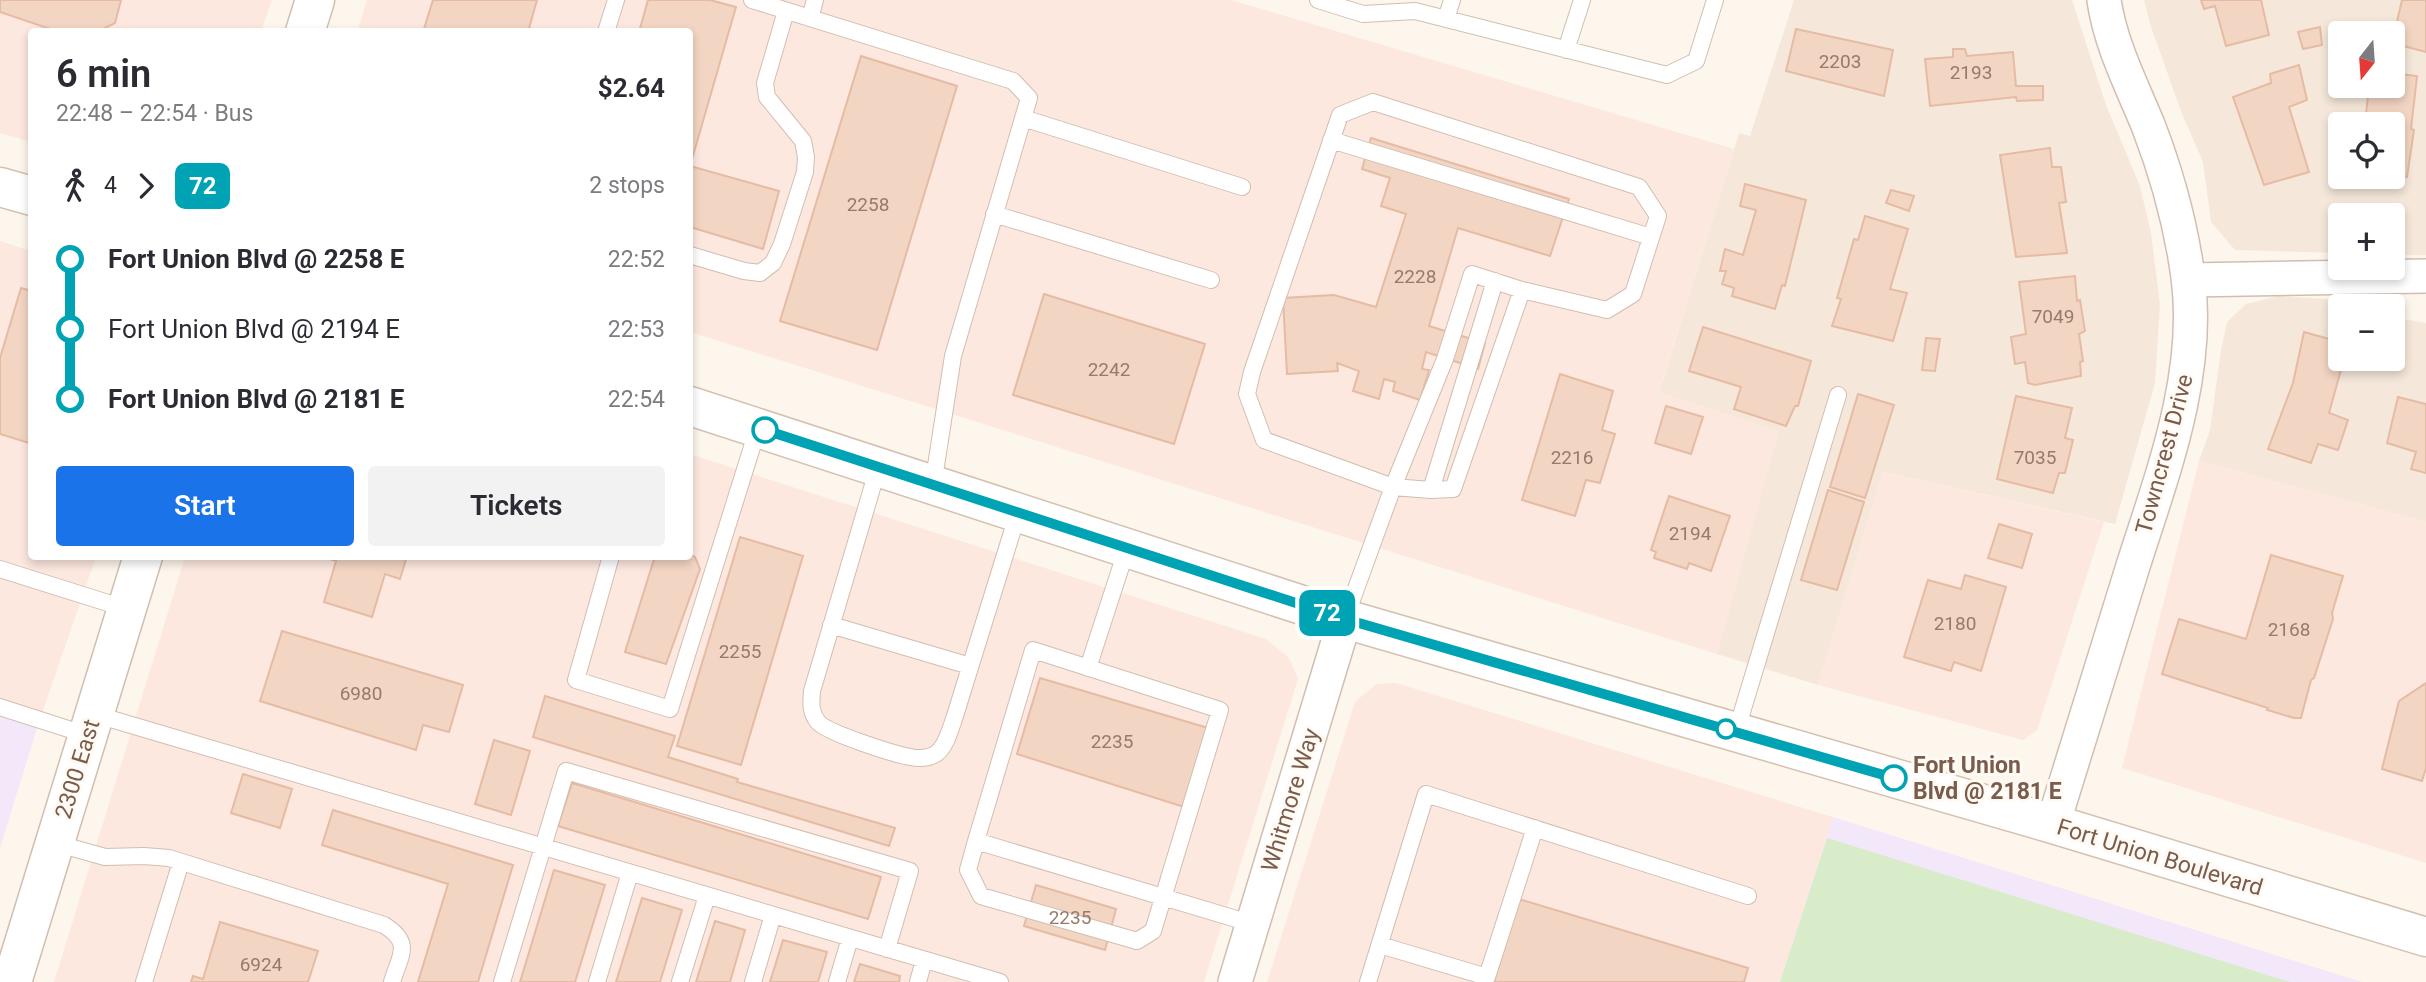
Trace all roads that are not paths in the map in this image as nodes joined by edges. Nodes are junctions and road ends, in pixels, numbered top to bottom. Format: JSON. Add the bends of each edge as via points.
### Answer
{"nodes":[{"id":1,"x":315,"y":0,"type":"edge"},
{"id":2,"x":617,"y":0,"type":"edge"},
{"id":3,"x":752,"y":0,"type":"edge"},
{"id":4,"x":815,"y":0,"type":"edge"},
{"id":5,"x":1318,"y":0,"type":"edge"},
{"id":6,"x":1452,"y":0,"type":"edge"},
{"id":7,"x":1582,"y":0,"type":"edge"},
{"id":8,"x":1716,"y":0,"type":"edge"},
{"id":9,"x":2104,"y":0,"type":"edge"},
{"id":10,"x":786,"y":10,"type":"junction"},
{"id":11,"x":810,"y":18,"type":"junction"},
{"id":12,"x":1446,"y":19,"type":"junction"},
{"id":13,"x":306,"y":28,"type":"edge"},
{"id":14,"x":607,"y":28,"type":"edge"},
{"id":15,"x":1566,"y":50,"type":"junction"},
{"id":16,"x":1023,"y":118,"type":"junction"},
{"id":17,"x":1331,"y":140,"type":"junction"},
{"id":18,"x":0,"y":187,"type":"edge"},
{"id":19,"x":1242,"y":187,"type":"dead end"},
{"id":20,"x":28,"y":195,"type":"edge"},
{"id":21,"x":994,"y":214,"type":"junction"},
{"id":22,"x":1651,"y":237,"type":"junction"},
{"id":23,"x":693,"y":256,"type":"edge"},
{"id":24,"x":2426,"y":276,"type":"edge"},
{"id":25,"x":1211,"y":280,"type":"dead end"},
{"id":26,"x":2189,"y":280,"type":"junction"},
{"id":27,"x":1495,"y":281,"type":"junction"},
{"id":28,"x":1522,"y":290,"type":"junction"},
{"id":29,"x":1838,"y":395,"type":"dead end"},
{"id":30,"x":693,"y":407,"type":"edge"},
{"id":31,"x":758,"y":428,"type":"junction"},
{"id":32,"x":878,"y":468,"type":"junction"},
{"id":33,"x":933,"y":485,"type":"junction"},
{"id":34,"x":1393,"y":487,"type":"junction"},
{"id":35,"x":1431,"y":490,"type":"junction"},
{"id":36,"x":1018,"y":513,"type":"junction"},
{"id":37,"x":1126,"y":548,"type":"junction"},
{"id":38,"x":142,"y":560,"type":"edge"},
{"id":39,"x":610,"y":560,"type":"edge"},
{"id":40,"x":0,"y":569,"type":"edge"},
{"id":41,"x":127,"y":609,"type":"junction"},
{"id":42,"x":1345,"y":619,"type":"junction"},
{"id":43,"x":831,"y":625,"type":"junction"},
{"id":44,"x":970,"y":666,"type":"junction"},
{"id":45,"x":1087,"y":668,"type":"junction"},
{"id":46,"x":0,"y":707,"type":"edge"},
{"id":47,"x":91,"y":725,"type":"junction"},
{"id":48,"x":1735,"y":732,"type":"junction"},
{"id":49,"x":2053,"y":824,"type":"junction"},
{"id":50,"x":1535,"y":828,"type":"junction"},
{"id":51,"x":976,"y":841,"type":"junction"},
{"id":52,"x":55,"y":843,"type":"junction"},
{"id":53,"x":543,"y":847,"type":"junction"},
{"id":54,"x":181,"y":862,"type":"junction"},
{"id":55,"x":630,"y":873,"type":"junction"},
{"id":56,"x":707,"y":896,"type":"junction"},
{"id":57,"x":1164,"y":896,"type":"junction"},
{"id":58,"x":1748,"y":896,"type":"dead end"},
{"id":59,"x":774,"y":915,"type":"junction"},
{"id":60,"x":1253,"y":924,"type":"junction"},
{"id":61,"x":2426,"y":937,"type":"edge"},
{"id":62,"x":850,"y":938,"type":"junction"},
{"id":63,"x":1380,"y":945,"type":"junction"},
{"id":64,"x":887,"y":949,"type":"junction"},
{"id":65,"x":924,"y":960,"type":"junction"},
{"id":66,"x":12,"y":982,"type":"edge"},
{"id":67,"x":144,"y":982,"type":"edge"},
{"id":68,"x":392,"y":982,"type":"edge"},
{"id":69,"x":502,"y":982,"type":"edge"},
{"id":70,"x":597,"y":982,"type":"edge"},
{"id":71,"x":680,"y":982,"type":"edge"},
{"id":72,"x":753,"y":982,"type":"edge"},
{"id":73,"x":837,"y":982,"type":"edge"},
{"id":74,"x":918,"y":982,"type":"edge"},
{"id":75,"x":1000,"y":982,"type":"edge"},
{"id":76,"x":1235,"y":982,"type":"edge"},
{"id":77,"x":1368,"y":982,"type":"edge"}],
"edges":[{"from":1,"to":13,"type":"main road"},
{"from":2,"to":14,"type":"lane"},
{"from":3,"to":10,"type":"lane"},
{"from":4,"to":11,"type":"lane"},
{"from":5,"to":12,"type":"lane","via":[[1363,14],[1415,11]]},
{"from":6,"to":12,"type":"lane"},
{"from":7,"to":15,"type":"lane"},
{"from":8,"to":15,"type":"lane","via":[[1696,61],[1667,75]]},
{"from":9,"to":26,"type":"street","name":"Towncrest Drive","via":[[2126,74],[2176,205]]},
{"from":10,"to":11,"type":"lane"},
{"from":10,"to":23,"type":"lane","via":[[765,83],[766,97],[803,141],[806,157],[782,244],[774,263],[760,273]]},
{"from":11,"to":16,"type":"lane","via":[[1013,81],[1029,98]]},
{"from":12,"to":15,"type":"lane"},
{"from":16,"to":19,"type":"lane"},
{"from":16,"to":21,"type":"lane"},
{"from":17,"to":22,"type":"lane"},
{"from":17,"to":22,"type":"lane","via":[[1340,115],[1373,102],[1639,187],[1658,216]]},
{"from":17,"to":34,"type":"lane","via":[[1247,394],[1264,440]]},
{"from":18,"to":20,"type":"main road"},
{"from":21,"to":25,"type":"lane"},
{"from":21,"to":33,"type":"lane","via":[[953,356]]},
{"from":22,"to":28,"type":"lane","via":[[1633,295],[1606,310]]},
{"from":24,"to":26,"type":"street"},
{"from":26,"to":49,"type":"street","name":"Towncrest Drive","via":[[2190,349],[2177,418]]},
{"from":27,"to":28,"type":"lane"},
{"from":27,"to":34,"type":"lane","via":[[1472,274],[1445,359]]},
{"from":27,"to":35,"type":"lane"},
{"from":28,"to":35,"type":"lane","via":[[1453,489]]},
{"from":29,"to":48,"type":"lane"},
{"from":30,"to":31,"type":"main road","name":"Fort Union Boulevard"},
{"from":31,"to":32,"type":"main road","name":"Fort Union Boulevard"},
{"from":31,"to":39,"type":"lane","via":[[670,709],[576,680]]},
{"from":32,"to":33,"type":"main road","name":"Fort Union Boulevard"},
{"from":32,"to":43,"type":"lane"},
{"from":33,"to":36,"type":"main road","name":"Fort Union Boulevard"},
{"from":34,"to":35,"type":"lane"},
{"from":34,"to":42,"type":"lane"},
{"from":36,"to":37,"type":"main road","name":"Fort Union Boulevard"},
{"from":36,"to":44,"type":"lane"},
{"from":37,"to":42,"type":"main road","name":"Fort Union Boulevard"},
{"from":37,"to":45,"type":"lane"},
{"from":38,"to":41,"type":"main road","name":"2300 East"},
{"from":40,"to":41,"type":"lane"},
{"from":41,"to":47,"type":"main road","name":"2300 East"},
{"from":42,"to":48,"type":"main road","name":"Fort Union Boulevard"},
{"from":42,"to":60,"type":"street","name":"Whitmore Way"},
{"from":43,"to":44,"type":"lane"},
{"from":43,"to":44,"type":"lane","via":[[810,709],[820,724],[838,734],[911,757],[926,758],[939,752]]},
{"from":45,"to":51,"type":"lane","via":[[1033,650]]},
{"from":45,"to":57,"type":"lane","via":[[1220,710]]},
{"from":46,"to":47,"type":"lane"},
{"from":47,"to":52,"type":"main road","name":"2300 East"},
{"from":47,"to":53,"type":"lane"},
{"from":48,"to":49,"type":"main road","name":"Fort Union Boulevard"},
{"from":49,"to":61,"type":"main road","name":"Fort Union Boulevard"},
{"from":50,"to":58,"type":"lane"},
{"from":50,"to":63,"type":"lane","via":[[1487,977]]},
{"from":50,"to":63,"type":"lane","via":[[1426,794]]},
{"from":51,"to":57,"type":"lane"},
{"from":51,"to":57,"type":"lane","via":[[968,870],[981,896],[1137,941],[1153,931]]},
{"from":52,"to":54,"type":"lane","via":[[105,857],[144,856]]},
{"from":52,"to":66,"type":"main road","name":"2300 East"},
{"from":53,"to":55,"type":"lane"},
{"from":53,"to":64,"type":"lane","via":[[566,771],[910,871]]},
{"from":53,"to":69,"type":"lane"},
{"from":54,"to":67,"type":"lane"},
{"from":54,"to":68,"type":"lane","via":[[384,925],[402,940]]},
{"from":55,"to":56,"type":"lane"},
{"from":55,"to":70,"type":"lane"},
{"from":56,"to":59,"type":"lane"},
{"from":56,"to":71,"type":"lane"},
{"from":57,"to":60,"type":"lane"},
{"from":59,"to":62,"type":"lane"},
{"from":59,"to":72,"type":"lane"},
{"from":60,"to":76,"type":"street","name":"Whitmore Way"},
{"from":62,"to":64,"type":"lane"},
{"from":62,"to":73,"type":"lane"},
{"from":63,"to":77,"type":"lane"},
{"from":64,"to":65,"type":"lane"},
{"from":65,"to":74,"type":"lane"},
{"from":65,"to":75,"type":"lane"}]}
